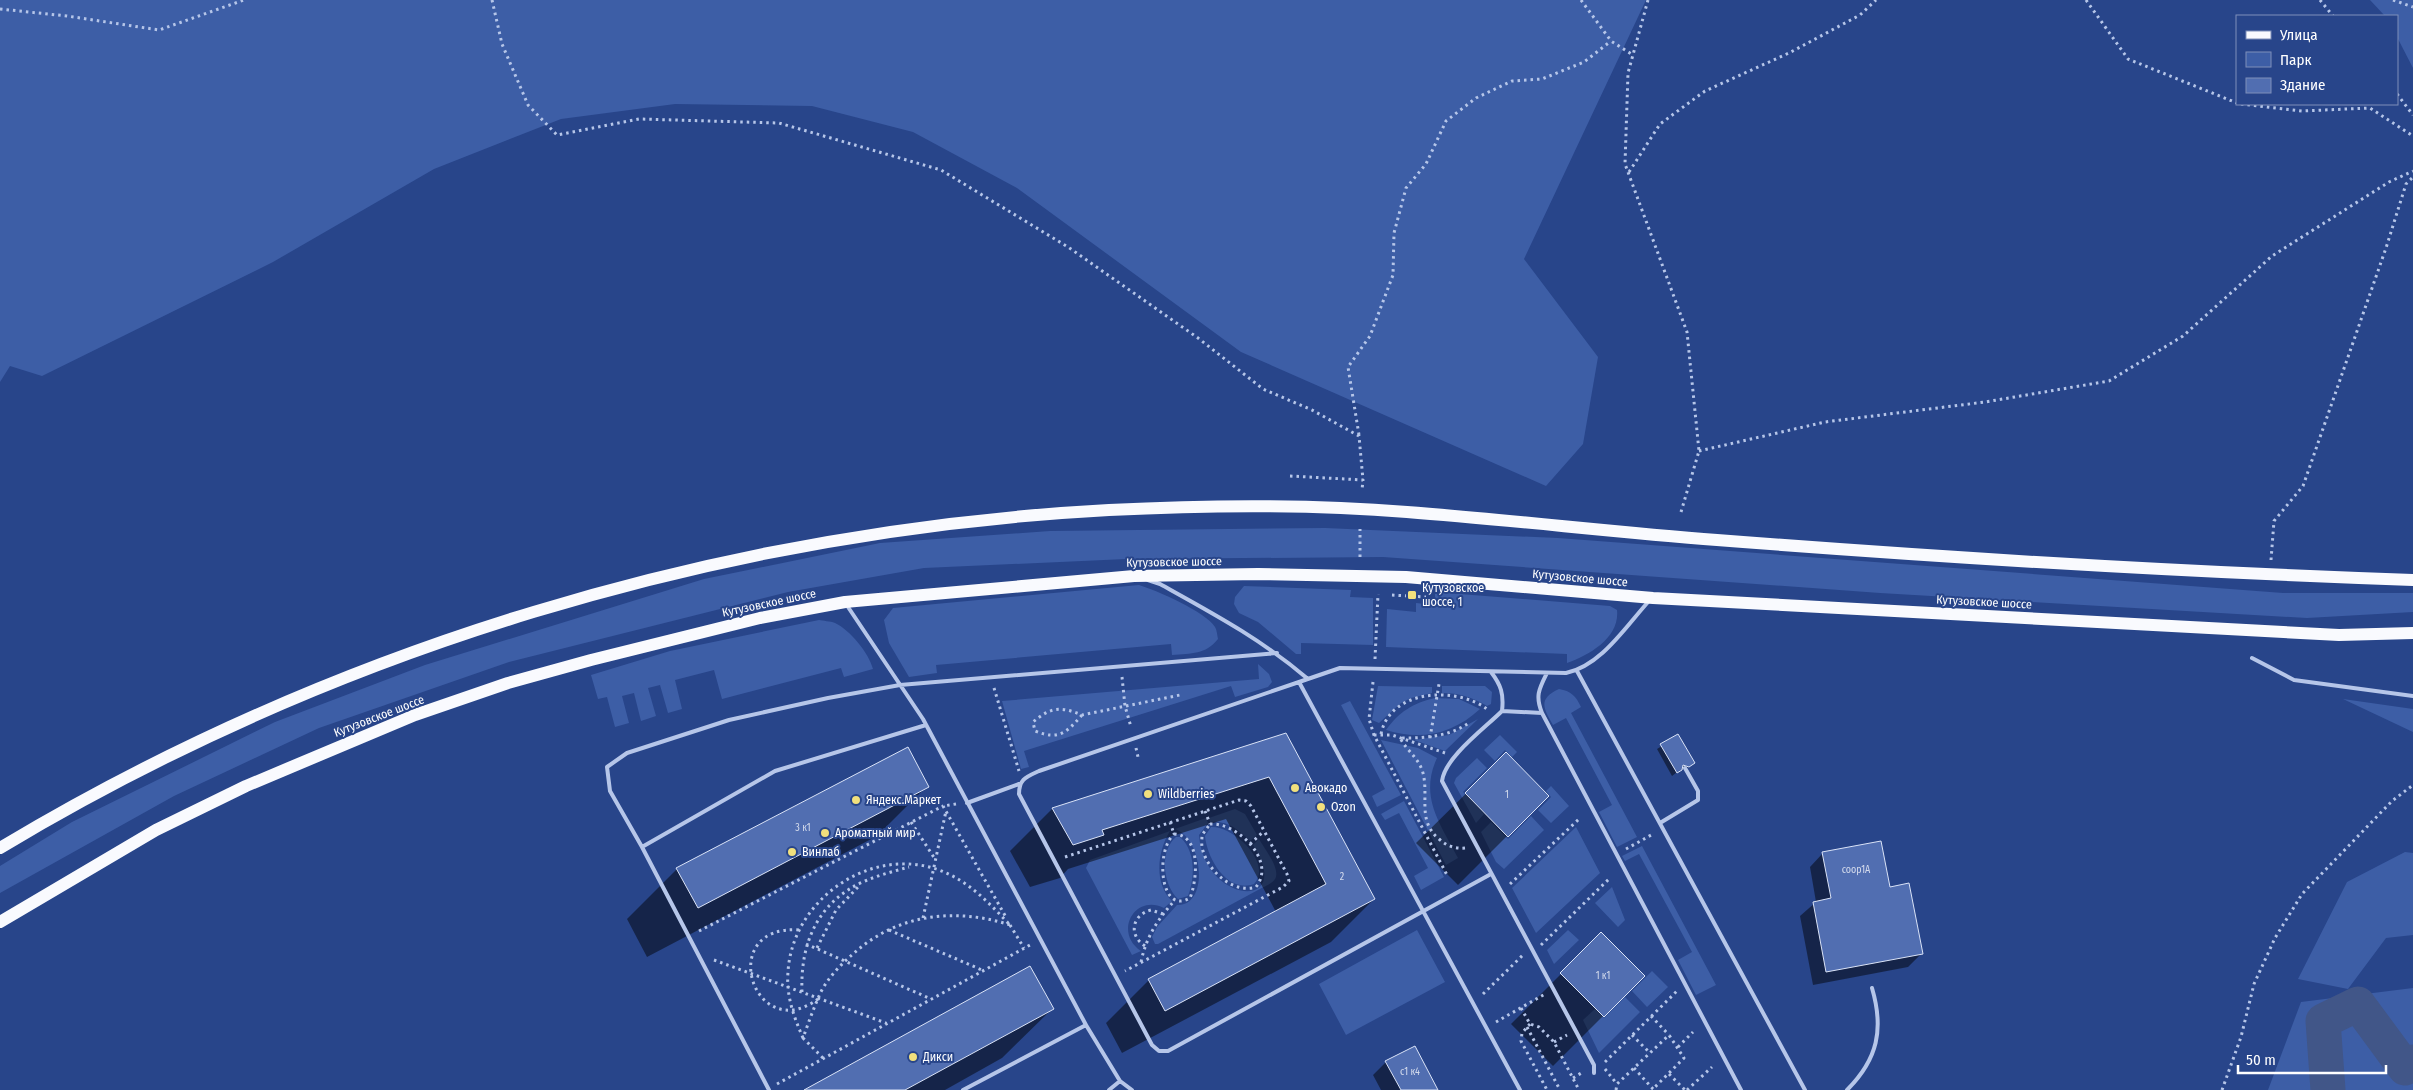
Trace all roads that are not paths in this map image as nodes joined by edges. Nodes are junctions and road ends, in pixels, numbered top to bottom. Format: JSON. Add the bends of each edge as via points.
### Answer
{"nodes":[{"id":1,"x":1134,"y":576,"type":"junction"},
{"id":2,"x":2413,"y":580,"type":"edge"},
{"id":3,"x":1653,"y":598,"type":"junction"},
{"id":4,"x":845,"y":602,"type":"junction"},
{"id":5,"x":2413,"y":632,"type":"edge"},
{"id":6,"x":1277,"y":653,"type":"junction"},
{"id":7,"x":2252,"y":658,"type":"dead end"},
{"id":8,"x":1577,"y":671,"type":"junction"},
{"id":9,"x":1491,"y":672,"type":"junction"},
{"id":10,"x":1547,"y":673,"type":"junction"},
{"id":11,"x":1308,"y":679,"type":"junction"},
{"id":12,"x":1299,"y":682,"type":"junction"},
{"id":13,"x":900,"y":685,"type":"junction"},
{"id":14,"x":2413,"y":696,"type":"edge"},
{"id":15,"x":1502,"y":711,"type":"junction"},
{"id":16,"x":1542,"y":713,"type":"junction"},
{"id":17,"x":926,"y":725,"type":"junction"},
{"id":18,"x":1685,"y":768,"type":"dead end"},
{"id":19,"x":1019,"y":784,"type":"junction"},
{"id":20,"x":967,"y":802,"type":"junction"},
{"id":21,"x":1660,"y":824,"type":"junction"},
{"id":22,"x":642,"y":847,"type":"junction"},
{"id":23,"x":0,"y":848,"type":"edge"},
{"id":24,"x":1491,"y":874,"type":"junction"},
{"id":25,"x":1423,"y":911,"type":"junction"},
{"id":26,"x":0,"y":922,"type":"edge"},
{"id":27,"x":1872,"y":988,"type":"dead end"},
{"id":28,"x":1086,"y":1025,"type":"junction"},
{"id":29,"x":1594,"y":1073,"type":"dead end"},
{"id":30,"x":1120,"y":1081,"type":"junction"},
{"id":31,"x":768,"y":1090,"type":"edge"},
{"id":32,"x":963,"y":1090,"type":"edge"},
{"id":33,"x":1109,"y":1090,"type":"edge"},
{"id":34,"x":1132,"y":1090,"type":"edge"},
{"id":35,"x":1520,"y":1090,"type":"edge"},
{"id":36,"x":1741,"y":1090,"type":"edge"},
{"id":37,"x":1805,"y":1090,"type":"edge"},
{"id":38,"x":1848,"y":1090,"type":"edge"}],
"edges":[{"from":1,"to":3,"type":"main road","name":"Кутузовское шоссе","via":[[1406,577]]},
{"from":1,"to":4,"type":"main road","name":"Кутузовское шоссе"},
{"from":1,"to":6,"type":"lane","via":[[1168,589],[1242,629]]},
{"from":2,"to":23,"type":"main road","via":[[2270,575],[1720,540],[1402,511],[1250,507],[1116,510],[914,529],[736,560],[645,581],[539,610],[434,646],[259,714],[103,790]]},
{"from":3,"to":5,"type":"main road","name":"Кутузовское шоссе","via":[[2339,635]]},
{"from":3,"to":8,"type":"lane","via":[[1603,654]]},
{"from":4,"to":13,"type":"lane"},
{"from":4,"to":26,"type":"main road","name":"Кутузовское шоссе","via":[[760,618],[591,660],[508,683],[415,716],[246,786],[164,826]]},
{"from":6,"to":11,"type":"lane"},
{"from":6,"to":13,"type":"lane"},
{"from":7,"to":14,"type":"lane","via":[[2294,680]]},
{"from":8,"to":10,"type":"lane"},
{"from":8,"to":21,"type":"lane"},
{"from":9,"to":10,"type":"lane"},
{"from":9,"to":11,"type":"lane","via":[[1340,668]]},
{"from":9,"to":15,"type":"lane","via":[[1501,685]]},
{"from":10,"to":16,"type":"lane","via":[[1538,701]]},
{"from":11,"to":12,"type":"lane"},
{"from":12,"to":19,"type":"lane","via":[[1025,777]]},
{"from":12,"to":25,"type":"lane"},
{"from":13,"to":17,"type":"lane"},
{"from":13,"to":22,"type":"lane","via":[[728,720],[627,753],[607,767],[610,791]]},
{"from":15,"to":16,"type":"lane"},
{"from":15,"to":24,"type":"lane","via":[[1451,760],[1442,781]]},
{"from":16,"to":36,"type":"lane"},
{"from":17,"to":20,"type":"lane"},
{"from":17,"to":22,"type":"lane","via":[[775,771]]},
{"from":18,"to":21,"type":"lane","via":[[1698,791],[1698,800]]},
{"from":19,"to":20,"type":"lane"},
{"from":19,"to":25,"type":"lane","via":[[1019,794],[1152,1045],[1159,1051],[1168,1051]]},
{"from":20,"to":28,"type":"lane"},
{"from":21,"to":37,"type":"lane"},
{"from":22,"to":31,"type":"lane"},
{"from":24,"to":25,"type":"lane"},
{"from":24,"to":29,"type":"lane","via":[[1594,1065]]},
{"from":25,"to":35,"type":"lane"},
{"from":27,"to":38,"type":"lane","via":[[1878,1007],[1874,1055],[1861,1077]]},
{"from":28,"to":30,"type":"lane"},
{"from":28,"to":32,"type":"lane"},
{"from":30,"to":33,"type":"lane"},
{"from":30,"to":34,"type":"lane"}]}
